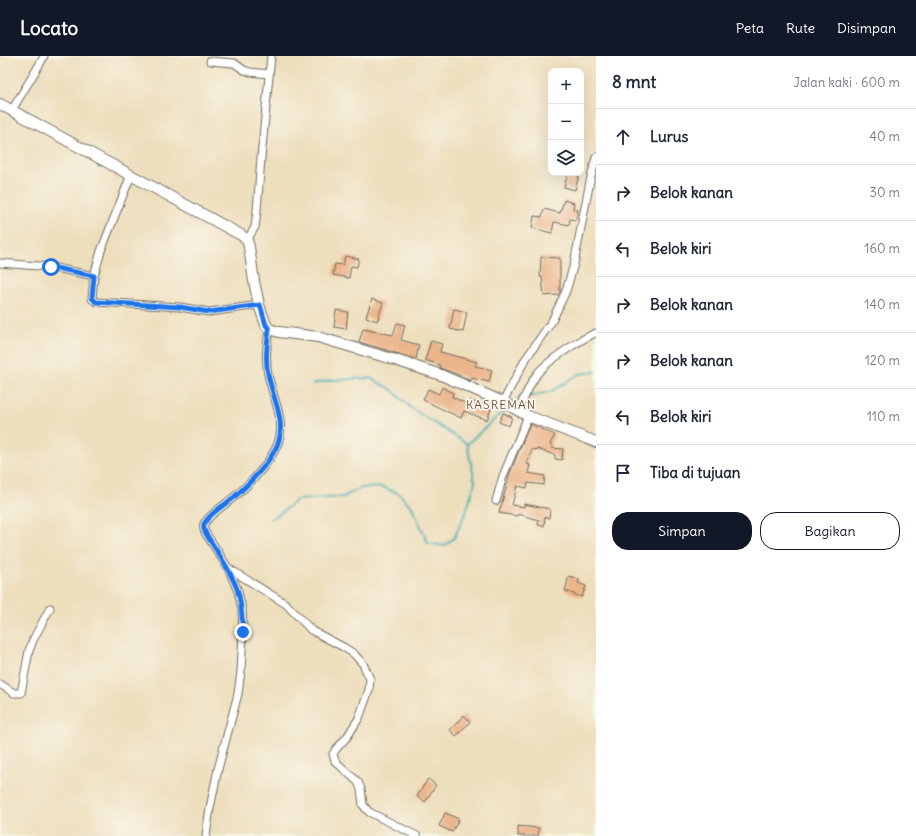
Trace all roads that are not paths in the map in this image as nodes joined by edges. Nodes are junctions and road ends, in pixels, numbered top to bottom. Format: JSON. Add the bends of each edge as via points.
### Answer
{"nodes":[{"id":1,"x":44,"y":56,"type":"edge"},
{"id":2,"x":271,"y":56,"type":"edge"},
{"id":3,"x":210,"y":61,"type":"dead end"},
{"id":4,"x":269,"y":74,"type":"junction"},
{"id":5,"x":0,"y":104,"type":"edge"},
{"id":6,"x":12,"y":110,"type":"junction"},
{"id":7,"x":596,"y":157,"type":"edge"},
{"id":8,"x":131,"y":175,"type":"junction"},
{"id":9,"x":247,"y":240,"type":"junction"},
{"id":10,"x":0,"y":263,"type":"edge"},
{"id":11,"x":94,"y":276,"type":"junction"},
{"id":12,"x":260,"y":305,"type":"junction"},
{"id":13,"x":269,"y":329,"type":"junction"},
{"id":14,"x":596,"y":333,"type":"edge"},
{"id":15,"x":511,"y":407,"type":"junction"},
{"id":16,"x":528,"y":416,"type":"junction"},
{"id":17,"x":596,"y":442,"type":"edge"},
{"id":18,"x":496,"y":501,"type":"dead end"},
{"id":19,"x":228,"y":568,"type":"junction"},
{"id":20,"x":50,"y":608,"type":"dead end"},
{"id":21,"x":0,"y":684,"type":"edge"},
{"id":22,"x":206,"y":836,"type":"edge"},
{"id":23,"x":417,"y":836,"type":"edge"}],
"edges":[{"from":1,"to":6,"type":"street"},
{"from":2,"to":4,"type":"street"},
{"from":3,"to":4,"type":"street","via":[[234,63],[250,72]]},
{"from":4,"to":9,"type":"street","via":[[255,227]]},
{"from":5,"to":6,"type":"street"},
{"from":6,"to":8,"type":"street"},
{"from":7,"to":15,"type":"street","via":[[574,264],[566,290],[552,321],[525,360]]},
{"from":8,"to":9,"type":"street","via":[[218,221]]},
{"from":8,"to":11,"type":"street"},
{"from":9,"to":12,"type":"street"},
{"from":10,"to":11,"type":"street","via":[[51,267]]},
{"from":11,"to":12,"type":"street","via":[[92,298],[96,302],[180,307],[209,312]]},
{"from":12,"to":13,"type":"street"},
{"from":13,"to":15,"type":"street","via":[[318,337],[441,375]]},
{"from":13,"to":19,"type":"street","via":[[266,355],[268,373],[281,420],[279,440],[262,468],[238,494],[206,520],[203,528]]},
{"from":14,"to":15,"type":"street","via":[[542,368],[524,399]]},
{"from":15,"to":16,"type":"street"},
{"from":16,"to":17,"type":"street"},
{"from":16,"to":18,"type":"street","via":[[503,476]]},
{"from":19,"to":22,"type":"street","via":[[238,591],[242,609],[241,671],[238,694],[218,769]]},
{"from":19,"to":23,"type":"street","via":[[286,604],[310,630],[345,648],[363,664],[370,679],[370,690],[359,718],[347,738],[336,749],[335,761],[358,782],[363,805],[369,812]]},
{"from":20,"to":21,"type":"street","via":[[33,640],[21,693],[14,693]]}]}
